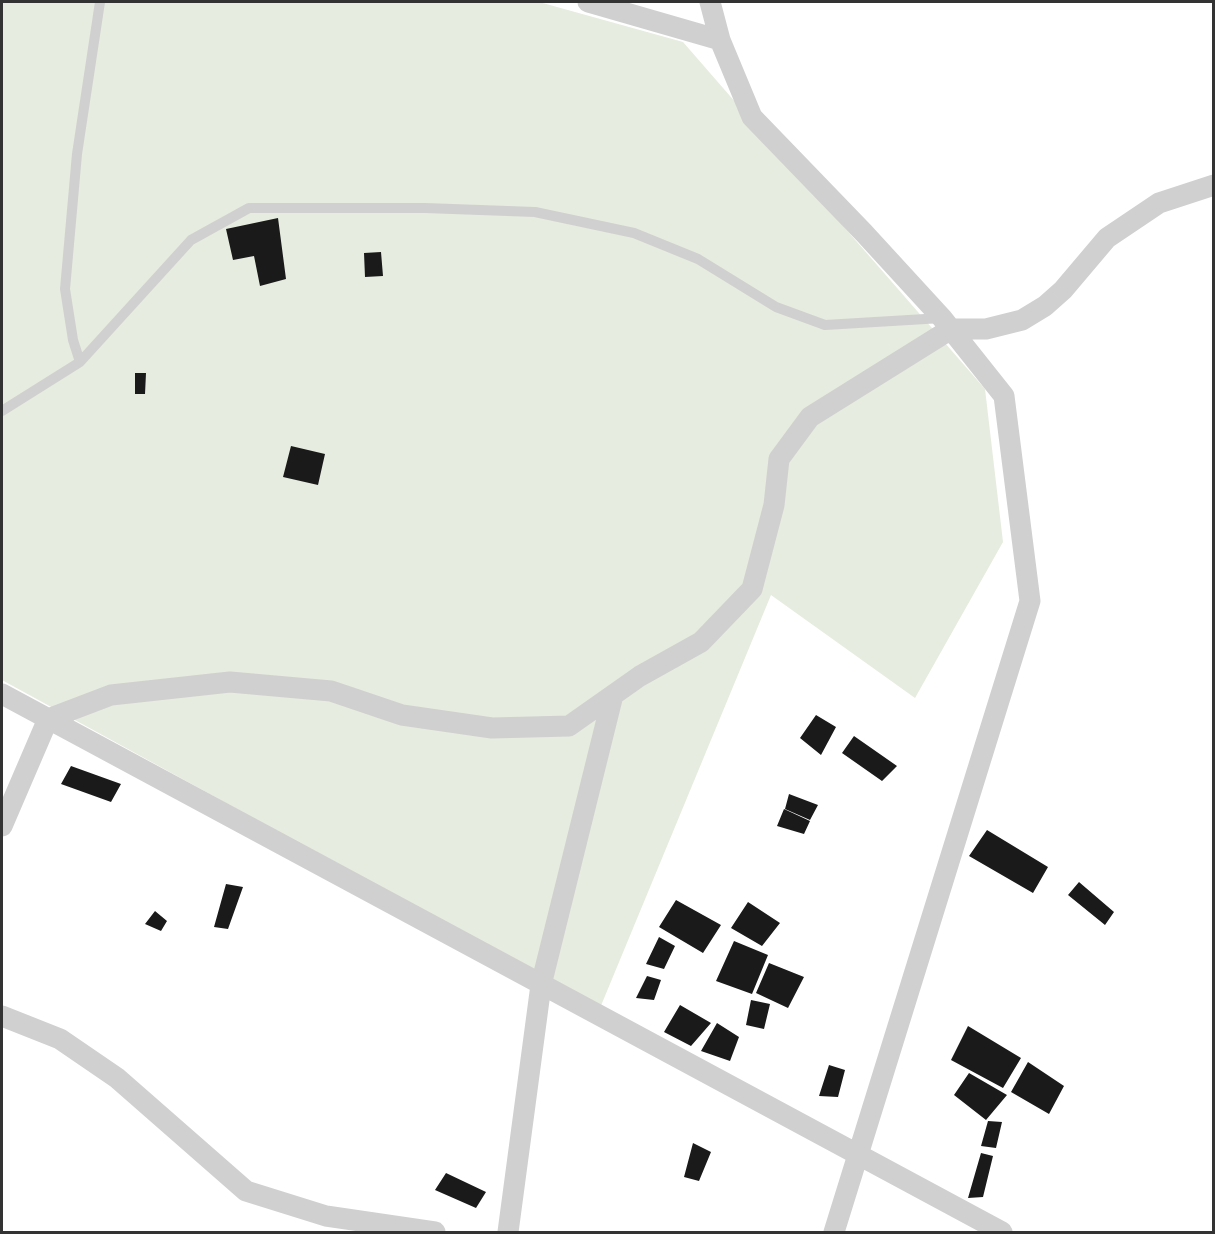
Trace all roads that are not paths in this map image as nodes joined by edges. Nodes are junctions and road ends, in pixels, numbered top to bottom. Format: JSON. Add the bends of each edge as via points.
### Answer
{"nodes":[{"id":1,"x":100,"y":2,"type":"edge"},
{"id":2,"x":588,"y":2,"type":"edge"},
{"id":3,"x":710,"y":2,"type":"edge"},
{"id":4,"x":720,"y":40,"type":"junction"},
{"id":5,"x":1214,"y":185,"type":"edge"},
{"id":6,"x":947,"y":324,"type":"junction"},
{"id":7,"x":81,"y":362,"type":"junction"},
{"id":8,"x":2,"y":411,"type":"edge"},
{"id":9,"x":2,"y":694,"type":"edge"},
{"id":10,"x":613,"y":695,"type":"junction"},
{"id":11,"x":48,"y":719,"type":"junction"},
{"id":12,"x":2,"y":826,"type":"edge"},
{"id":13,"x":541,"y":984,"type":"junction"},
{"id":14,"x":2,"y":1016,"type":"edge"},
{"id":15,"x":858,"y":1155,"type":"junction"},
{"id":16,"x":435,"y":1233,"type":"edge"},
{"id":17,"x":508,"y":1233,"type":"edge"},
{"id":18,"x":834,"y":1233,"type":"edge"},
{"id":19,"x":1002,"y":1233,"type":"edge"}],
"edges":[{"from":1,"to":7,"type":"lane","via":[[77,154],[65,290],[73,340]]},
{"from":2,"to":4,"type":"street"},
{"from":3,"to":4,"type":"street"},
{"from":4,"to":6,"type":"street","via":[[752,117]]},
{"from":5,"to":6,"type":"street","via":[[1159,203],[1107,238],[1063,290],[1022,320],[986,329]]},
{"from":6,"to":7,"type":"lane","via":[[825,325],[776,307],[698,259],[634,233],[535,212],[249,208],[191,240]]},
{"from":6,"to":10,"type":"street","via":[[810,417],[779,459],[774,505],[752,589],[701,642]]},
{"from":6,"to":15,"type":"street","via":[[1004,396],[1030,601]]},
{"from":7,"to":8,"type":"lane"},
{"from":9,"to":11,"type":"street"},
{"from":10,"to":11,"type":"street","via":[[569,726],[492,728],[402,715],[331,691],[230,682],[111,695]]},
{"from":10,"to":13,"type":"street"},
{"from":11,"to":12,"type":"street"},
{"from":11,"to":13,"type":"street"},
{"from":13,"to":15,"type":"street"},
{"from":13,"to":17,"type":"street"},
{"from":14,"to":16,"type":"street","via":[[60,1039],[117,1078],[246,1191],[326,1216]]},
{"from":15,"to":18,"type":"street"},
{"from":15,"to":19,"type":"street"}]}
